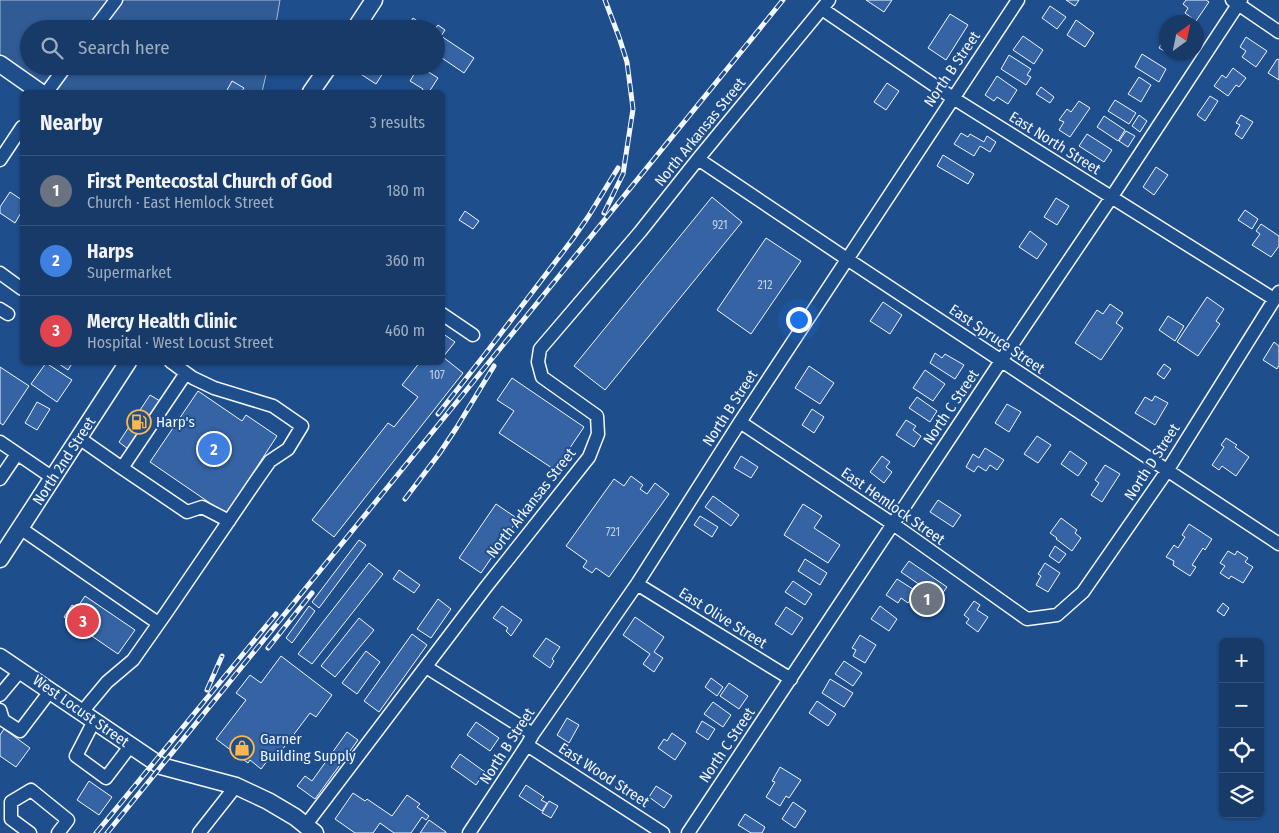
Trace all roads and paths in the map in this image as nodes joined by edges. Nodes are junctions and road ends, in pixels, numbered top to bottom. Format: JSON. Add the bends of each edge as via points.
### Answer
{"nodes":[{"id":1,"x":116,"y":0,"type":"edge"},
{"id":2,"x":374,"y":0,"type":"edge"},
{"id":3,"x":1018,"y":0,"type":"edge"},
{"id":4,"x":1237,"y":1,"type":"edge"},
{"id":5,"x":825,"y":4,"type":"edge"},
{"id":6,"x":101,"y":20,"type":"edge"},
{"id":7,"x":361,"y":20,"type":"edge"},
{"id":8,"x":1279,"y":32,"type":"edge"},
{"id":9,"x":0,"y":64,"type":"edge"},
{"id":10,"x":59,"y":75,"type":"edge"},
{"id":11,"x":323,"y":75,"type":"edge"},
{"id":12,"x":37,"y":90,"type":"edge"},
{"id":13,"x":48,"y":90,"type":"edge"},
{"id":14,"x":312,"y":90,"type":"edge"},
{"id":15,"x":952,"y":98,"type":"junction"},
{"id":16,"x":20,"y":130,"type":"edge"},
{"id":17,"x":698,"y":159,"type":"junction"},
{"id":18,"x":0,"y":160,"type":"edge"},
{"id":19,"x":1111,"y":198,"type":"junction"},
{"id":20,"x":847,"y":259,"type":"junction"},
{"id":21,"x":0,"y":273,"type":"edge"},
{"id":22,"x":20,"y":288,"type":"edge"},
{"id":23,"x":1277,"y":296,"type":"edge"},
{"id":24,"x":445,"y":316,"type":"edge"},
{"id":25,"x":473,"y":335,"type":"dead end"},
{"id":26,"x":1001,"y":361,"type":"junction"},
{"id":27,"x":126,"y":365,"type":"edge"},
{"id":28,"x":175,"y":365,"type":"edge"},
{"id":29,"x":186,"y":373,"type":"junction"},
{"id":30,"x":740,"y":422,"type":"junction"},
{"id":31,"x":79,"y":438,"type":"junction"},
{"id":32,"x":0,"y":442,"type":"edge"},
{"id":33,"x":17,"y":454,"type":"junction"},
{"id":34,"x":122,"y":468,"type":"junction"},
{"id":35,"x":1167,"y":471,"type":"junction"},
{"id":36,"x":53,"y":478,"type":"junction"},
{"id":37,"x":0,"y":479,"type":"edge"},
{"id":38,"x":229,"y":521,"type":"junction"},
{"id":39,"x":893,"y":524,"type":"junction"},
{"id":40,"x":20,"y":528,"type":"junction"},
{"id":41,"x":1279,"y":544,"type":"edge"},
{"id":42,"x":0,"y":558,"type":"edge"},
{"id":43,"x":637,"y":584,"type":"junction"},
{"id":44,"x":1027,"y":619,"type":"joint"},
{"id":45,"x":158,"y":623,"type":"junction"},
{"id":46,"x":0,"y":657,"type":"edge"},
{"id":47,"x":426,"y":667,"type":"junction"},
{"id":48,"x":21,"y":670,"type":"junction"},
{"id":49,"x":791,"y":679,"type":"junction"},
{"id":50,"x":51,"y":690,"type":"junction"},
{"id":51,"x":0,"y":695,"type":"edge"},
{"id":52,"x":0,"y":710,"type":"edge"},
{"id":53,"x":88,"y":716,"type":"junction"},
{"id":54,"x":530,"y":740,"type":"junction"},
{"id":55,"x":131,"y":746,"type":"junction"},
{"id":56,"x":236,"y":786,"type":"junction"},
{"id":57,"x":0,"y":794,"type":"edge"},
{"id":58,"x":11,"y":802,"type":"junction"},
{"id":59,"x":310,"y":829,"type":"edge"},
{"id":60,"x":30,"y":833,"type":"edge"},
{"id":61,"x":58,"y":833,"type":"edge"},
{"id":62,"x":199,"y":833,"type":"edge"},
{"id":63,"x":469,"y":833,"type":"edge"},
{"id":64,"x":662,"y":833,"type":"edge"},
{"id":65,"x":688,"y":833,"type":"edge"}],
"edges":[{"from":1,"to":6,"type":"street"},
{"from":2,"to":7,"type":"main road"},
{"from":3,"to":15,"type":"street","name":"North B Street"},
{"from":4,"to":8,"type":"street"},
{"from":4,"to":19,"type":"street","name":"North C Street"},
{"from":5,"to":15,"type":"street","name":"East North Street"},
{"from":5,"to":17,"type":"street","name":"North Arkansas Street"},
{"from":9,"to":12,"type":"main road"},
{"from":10,"to":13,"type":"street"},
{"from":11,"to":14,"type":"main road"},
{"from":15,"to":19,"type":"street","name":"East North Street"},
{"from":15,"to":20,"type":"street","name":"North B Street"},
{"from":16,"to":18,"type":"street"},
{"from":17,"to":20,"type":"street","name":"East Spruce Street"},
{"from":17,"to":47,"type":"street","name":"North Arkansas Street","via":[[540,349],[538,362],[542,376],[597,416],[598,434],[588,457]]},
{"from":19,"to":23,"type":"street","name":"East North Street"},
{"from":19,"to":26,"type":"street","name":"North C Street"},
{"from":20,"to":26,"type":"street","name":"East Spruce Street"},
{"from":20,"to":30,"type":"street","name":"North B Street"},
{"from":21,"to":22,"type":"street"},
{"from":23,"to":35,"type":"street","name":"North D Street"},
{"from":24,"to":25,"type":"street"},
{"from":26,"to":35,"type":"street","name":"East Spruce Street"},
{"from":26,"to":39,"type":"street","name":"North C Street"},
{"from":27,"to":31,"type":"main road","name":"North 2nd Street"},
{"from":28,"to":29,"type":"street"},
{"from":29,"to":34,"type":"street"},
{"from":29,"to":38,"type":"street","via":[[214,388],[273,406],[302,426],[288,449],[270,460]]},
{"from":30,"to":39,"type":"street","name":"East Hemlock Street"},
{"from":30,"to":43,"type":"street","name":"North B Street"},
{"from":31,"to":34,"type":"street"},
{"from":31,"to":36,"type":"main road","name":"North 2nd Street"},
{"from":32,"to":33,"type":"street"},
{"from":33,"to":36,"type":"street"},
{"from":33,"to":37,"type":"street"},
{"from":34,"to":38,"type":"street","via":[[187,512],[202,507]]},
{"from":35,"to":41,"type":"street","name":"East Spruce Street"},
{"from":35,"to":44,"type":"street","name":"North D Street","via":[[1083,592],[1057,615]]},
{"from":36,"to":40,"type":"main road","name":"North 2nd Street"},
{"from":38,"to":45,"type":"street"},
{"from":39,"to":44,"type":"street","name":"East Hemlock Street"},
{"from":39,"to":49,"type":"street","name":"North C Street"},
{"from":40,"to":42,"type":"main road","name":"North 2nd Street"},
{"from":40,"to":45,"type":"street"},
{"from":43,"to":49,"type":"street","name":"East Olive Street"},
{"from":43,"to":54,"type":"street","name":"North B Street"},
{"from":45,"to":53,"type":"street","via":[[133,660],[107,682]]},
{"from":46,"to":48,"type":"main road","name":"West Locust Street"},
{"from":47,"to":54,"type":"street","name":"East Wood Street"},
{"from":47,"to":59,"type":"street","name":"North Arkansas Street","via":[[364,747]]},
{"from":48,"to":50,"type":"main road","name":"West Locust Street"},
{"from":48,"to":51,"type":"street"},
{"from":49,"to":65,"type":"street","name":"North C Street"},
{"from":50,"to":52,"type":"street","via":[[20,731],[3,720]]},
{"from":50,"to":53,"type":"main road","name":"West Locust Street"},
{"from":53,"to":55,"type":"main road","name":"West Locust Street"},
{"from":53,"to":55,"type":"street","via":[[76,756],[106,778]]},
{"from":54,"to":63,"type":"street","name":"North B Street"},
{"from":54,"to":64,"type":"street","name":"East Wood Street"},
{"from":55,"to":56,"type":"main road","name":"West Locust Street","via":[[161,766]]},
{"from":56,"to":59,"type":"main road","name":"West Locust Street","via":[[268,801]]},
{"from":56,"to":62,"type":"street"},
{"from":57,"to":58,"type":"street"},
{"from":58,"to":60,"type":"street","via":[[11,818]]},
{"from":58,"to":61,"type":"street","via":[[31,790],[68,820]]}]}
